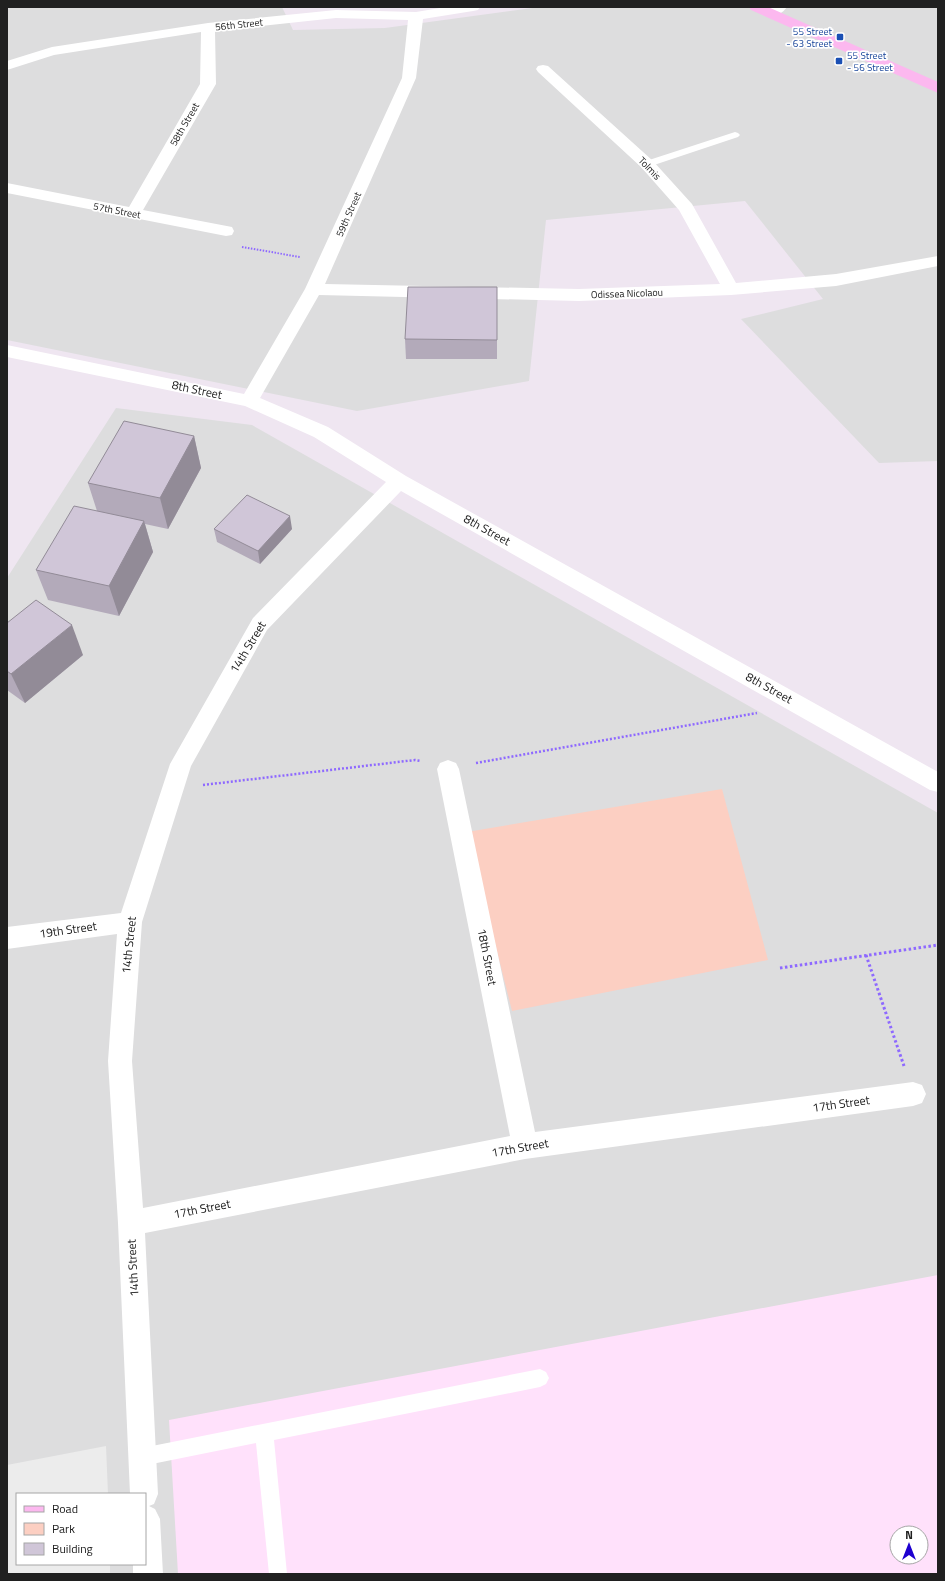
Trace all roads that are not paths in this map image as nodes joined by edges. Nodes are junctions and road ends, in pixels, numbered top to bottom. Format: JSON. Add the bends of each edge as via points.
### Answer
{"nodes":[{"id":1,"x":473,"y":7,"type":"edge"},
{"id":2,"x":756,"y":7,"type":"edge"},
{"id":3,"x":775,"y":10,"type":"edge"},
{"id":4,"x":416,"y":16,"type":"junction"},
{"id":5,"x":208,"y":27,"type":"junction"},
{"id":6,"x":7,"y":66,"type":"edge"},
{"id":7,"x":543,"y":69,"type":"dead end"},
{"id":8,"x":938,"y":88,"type":"edge"},
{"id":9,"x":735,"y":135,"type":"dead end"},
{"id":10,"x":647,"y":164,"type":"junction"},
{"id":11,"x":7,"y":188,"type":"edge"},
{"id":12,"x":133,"y":213,"type":"junction"},
{"id":13,"x":226,"y":230,"type":"road end"},
{"id":14,"x":938,"y":261,"type":"edge"},
{"id":15,"x":732,"y":289,"type":"junction"},
{"id":16,"x":314,"y":290,"type":"junction"},
{"id":17,"x":7,"y":351,"type":"edge"},
{"id":18,"x":249,"y":401,"type":"junction"},
{"id":19,"x":399,"y":481,"type":"junction"},
{"id":20,"x":448,"y":768,"type":"road end"},
{"id":21,"x":938,"y":783,"type":"edge"},
{"id":22,"x":130,"y":922,"type":"junction"},
{"id":23,"x":7,"y":938,"type":"edge"},
{"id":24,"x":913,"y":1094,"type":"road end"},
{"id":25,"x":525,"y":1146,"type":"junction"},
{"id":26,"x":131,"y":1223,"type":"junction"},
{"id":27,"x":540,"y":1378,"type":"dead end"},
{"id":28,"x":264,"y":1434,"type":"junction"},
{"id":29,"x":142,"y":1457,"type":"junction"},
{"id":30,"x":144,"y":1493,"type":"edge"},
{"id":31,"x":146,"y":1537,"type":"edge"},
{"id":32,"x":148,"y":1574,"type":"edge"},
{"id":33,"x":278,"y":1574,"type":"edge"}],
"edges":[{"from":1,"to":4,"type":"street","name":"56th Street"},
{"from":2,"to":3,"type":"street"},
{"from":3,"to":8,"type":"street"},
{"from":4,"to":5,"type":"street","name":"56th Street","via":[[336,14]]},
{"from":4,"to":16,"type":"street","name":"59th Street","via":[[409,78]]},
{"from":5,"to":6,"type":"street","name":"56th Street","via":[[52,51]]},
{"from":5,"to":12,"type":"street","name":"58th Street","via":[[208,84]]},
{"from":7,"to":10,"type":"street","name":"Tolmis"},
{"from":9,"to":10,"type":"lane"},
{"from":10,"to":15,"type":"street","name":"Tolmis","via":[[686,208]]},
{"from":11,"to":12,"type":"street","name":"57th Street"},
{"from":12,"to":13,"type":"street","name":"57th Street"},
{"from":14,"to":15,"type":"street","name":"Odissea Nicolaou","via":[[836,280]]},
{"from":15,"to":16,"type":"street","name":"Odissea Nicolaou","via":[[579,295]]},
{"from":16,"to":18,"type":"street","name":"59th Street"},
{"from":17,"to":18,"type":"street","name":"8th Street"},
{"from":18,"to":19,"type":"street","name":"8th Street","via":[[321,432]]},
{"from":19,"to":21,"type":"street","name":"8th Street"},
{"from":19,"to":22,"type":"street","name":"14th Street","via":[[260,624],[181,764]]},
{"from":20,"to":25,"type":"street","name":"18th Street"},
{"from":22,"to":23,"type":"street","name":"19th Street"},
{"from":22,"to":26,"type":"street","name":"14th Street","via":[[120,1061]]},
{"from":24,"to":25,"type":"street","name":"17th Street"},
{"from":25,"to":26,"type":"street","name":"17th Street"},
{"from":26,"to":29,"type":"street","name":"14th Street"},
{"from":27,"to":28,"type":"lane"},
{"from":28,"to":29,"type":"lane"},
{"from":28,"to":33,"type":"lane"},
{"from":29,"to":30,"type":"street","name":"14th Street"},
{"from":31,"to":32,"type":"street"}]}
